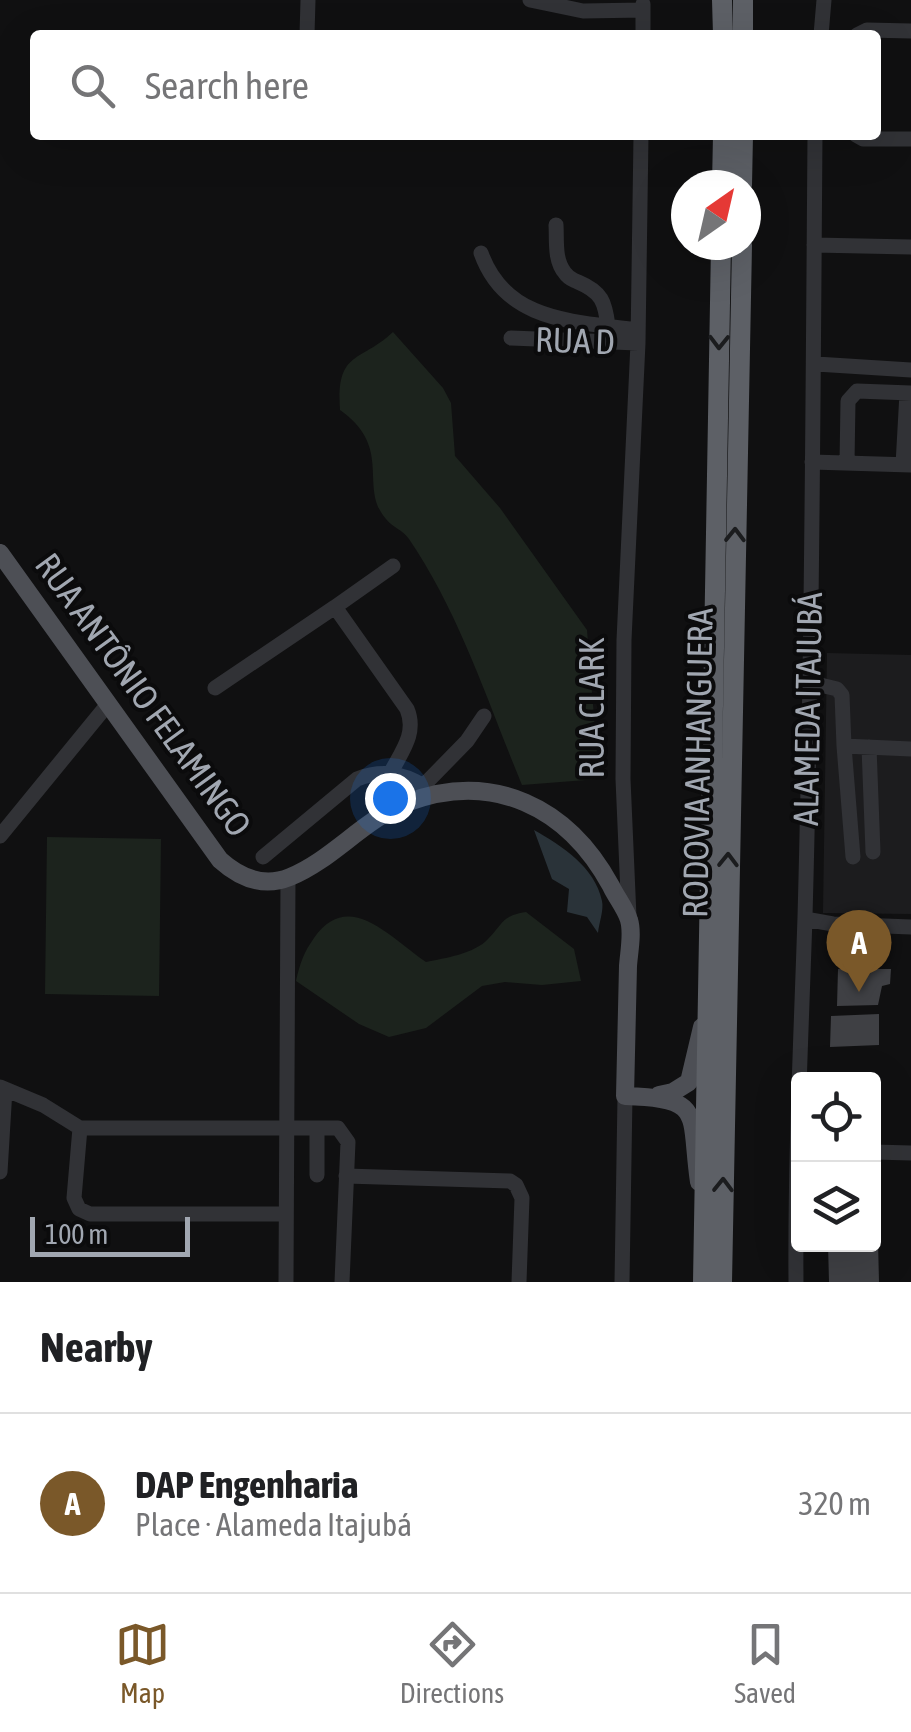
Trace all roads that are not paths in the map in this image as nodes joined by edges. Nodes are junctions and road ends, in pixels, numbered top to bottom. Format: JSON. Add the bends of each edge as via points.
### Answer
{"nodes":[{"id":1,"x":308,"y":0,"type":"edge"},
{"id":2,"x":530,"y":0,"type":"edge"},
{"id":3,"x":722,"y":0,"type":"edge"},
{"id":4,"x":744,"y":0,"type":"edge"},
{"id":5,"x":824,"y":0,"type":"edge"},
{"id":6,"x":643,"y":5,"type":"edge"},
{"id":7,"x":307,"y":30,"type":"edge"},
{"id":8,"x":722,"y":30,"type":"edge"},
{"id":9,"x":743,"y":30,"type":"edge"},
{"id":10,"x":821,"y":30,"type":"edge"},
{"id":11,"x":881,"y":30,"type":"edge"},
{"id":12,"x":911,"y":31,"type":"edge"},
{"id":13,"x":881,"y":139,"type":"edge"},
{"id":14,"x":641,"y":140,"type":"edge"},
{"id":15,"x":723,"y":140,"type":"edge"},
{"id":16,"x":742,"y":140,"type":"edge"},
{"id":17,"x":815,"y":140,"type":"edge"},
{"id":18,"x":911,"y":140,"type":"edge"},
{"id":19,"x":722,"y":170,"type":"edge"},
{"id":20,"x":742,"y":170,"type":"edge"},
{"id":21,"x":556,"y":225,"type":"dead end"},
{"id":22,"x":814,"y":246,"type":"junction"},
{"id":23,"x":911,"y":248,"type":"edge"},
{"id":24,"x":481,"y":253,"type":"dead end"},
{"id":25,"x":721,"y":260,"type":"edge"},
{"id":26,"x":742,"y":260,"type":"edge"},
{"id":27,"x":608,"y":326,"type":"junction"},
{"id":28,"x":638,"y":337,"type":"junction"},
{"id":29,"x":511,"y":338,"type":"dead end"},
{"id":30,"x":816,"y":364,"type":"junction"},
{"id":31,"x":911,"y":370,"type":"edge"},
{"id":32,"x":909,"y":393,"type":"edge"},
{"id":33,"x":812,"y":462,"type":"junction"},
{"id":34,"x":847,"y":463,"type":"junction"},
{"id":35,"x":907,"y":465,"type":"edge"},
{"id":36,"x":0,"y":554,"type":"edge"},
{"id":37,"x":392,"y":566,"type":"dead end"},
{"id":38,"x":335,"y":607,"type":"junction"},
{"id":39,"x":808,"y":682,"type":"junction"},
{"id":40,"x":215,"y":688,"type":"dead end"},
{"id":41,"x":108,"y":704,"type":"junction"},
{"id":42,"x":484,"y":716,"type":"dead end"},
{"id":43,"x":844,"y":746,"type":"junction"},
{"id":44,"x":870,"y":747,"type":"junction"},
{"id":45,"x":911,"y":748,"type":"edge"},
{"id":46,"x":391,"y":772,"type":"junction"},
{"id":47,"x":429,"y":790,"type":"junction"},
{"id":48,"x":0,"y":836,"type":"edge"},
{"id":49,"x":873,"y":852,"type":"dead end"},
{"id":50,"x":262,"y":857,"type":"dead end"},
{"id":51,"x":853,"y":857,"type":"dead end"},
{"id":52,"x":288,"y":878,"type":"junction"},
{"id":53,"x":805,"y":918,"type":"junction"},
{"id":54,"x":630,"y":921,"type":"junction"},
{"id":55,"x":911,"y":927,"type":"edge"},
{"id":56,"x":707,"y":1002,"type":"junction"},
{"id":57,"x":800,"y":1072,"type":"edge"},
{"id":58,"x":3,"y":1088,"type":"edge"},
{"id":59,"x":625,"y":1096,"type":"junction"},
{"id":60,"x":654,"y":1097,"type":"junction"},
{"id":61,"x":80,"y":1128,"type":"junction"},
{"id":62,"x":317,"y":1128,"type":"junction"},
{"id":63,"x":288,"y":1130,"type":"junction"},
{"id":64,"x":881,"y":1152,"type":"edge"},
{"id":65,"x":911,"y":1153,"type":"edge"},
{"id":66,"x":797,"y":1162,"type":"edge"},
{"id":67,"x":0,"y":1172,"type":"edge"},
{"id":68,"x":317,"y":1175,"type":"dead end"},
{"id":69,"x":346,"y":1176,"type":"junction"},
{"id":70,"x":286,"y":1214,"type":"junction"},
{"id":71,"x":704,"y":1222,"type":"junction"},
{"id":72,"x":286,"y":1282,"type":"edge"},
{"id":73,"x":342,"y":1282,"type":"edge"},
{"id":74,"x":518,"y":1282,"type":"edge"},
{"id":75,"x":622,"y":1282,"type":"edge"},
{"id":76,"x":703,"y":1282,"type":"edge"},
{"id":77,"x":722,"y":1282,"type":"edge"},
{"id":78,"x":796,"y":1282,"type":"edge"}],
"edges":[{"from":1,"to":7,"type":"street"},
{"from":2,"to":6,"type":"street","via":[[583,11]]},
{"from":3,"to":8,"type":"highway"},
{"from":4,"to":9,"type":"highway"},
{"from":5,"to":10,"type":"street"},
{"from":11,"to":12,"type":"street"},
{"from":13,"to":18,"type":"street"},
{"from":14,"to":28,"type":"street","name":"RUA CLARK"},
{"from":15,"to":19,"type":"highway"},
{"from":16,"to":20,"type":"highway"},
{"from":17,"to":22,"type":"street","name":"ALAMEDA ITAJUBÁ"},
{"from":21,"to":27,"type":"street","via":[[562,269],[602,297]]},
{"from":22,"to":23,"type":"street"},
{"from":22,"to":30,"type":"street","name":"ALAMEDA ITAJUBÁ"},
{"from":24,"to":27,"type":"street","via":[[504,292],[534,312]]},
{"from":25,"to":56,"type":"highway","name":"RODOVIA ANHANGUERA","one_way":true},
{"from":77,"to":26,"type":"highway","name":"RODOVIA ANHANGUERA","one_way":true},
{"from":27,"to":28,"type":"street"},
{"from":28,"to":29,"type":"street","name":"RUA D"},
{"from":28,"to":54,"type":"street","name":"RUA CLARK","via":[[624,640]]},
{"from":30,"to":31,"type":"street"},
{"from":30,"to":33,"type":"street","name":"ALAMEDA ITAJUBÁ"},
{"from":32,"to":34,"type":"street","via":[[856,391],[848,401]]},
{"from":32,"to":35,"type":"street"},
{"from":33,"to":34,"type":"street"},
{"from":33,"to":39,"type":"street","name":"ALAMEDA ITAJUBÁ"},
{"from":34,"to":35,"type":"street"},
{"from":36,"to":41,"type":"main road","name":"RUA ANTÔNIO FELAMINGO"},
{"from":37,"to":38,"type":"street"},
{"from":38,"to":40,"type":"street"},
{"from":38,"to":46,"type":"street","via":[[412,721]]},
{"from":39,"to":43,"type":"street","via":[[842,695]]},
{"from":39,"to":53,"type":"street","name":"ALAMEDA ITAJUBÁ"},
{"from":41,"to":48,"type":"street"},
{"from":41,"to":52,"type":"main road","name":"RUA ANTÔNIO FELAMINGO","via":[[220,860],[256,881]]},
{"from":42,"to":47,"type":"street"},
{"from":43,"to":44,"type":"street"},
{"from":43,"to":51,"type":"street"},
{"from":44,"to":45,"type":"street"},
{"from":44,"to":49,"type":"street"},
{"from":46,"to":47,"type":"street"},
{"from":46,"to":50,"type":"street","via":[[357,780]]},
{"from":47,"to":52,"type":"main road"},
{"from":47,"to":54,"type":"main road","via":[[488,792],[557,818],[588,848]]},
{"from":52,"to":63,"type":"street"},
{"from":53,"to":55,"type":"street"},
{"from":53,"to":57,"type":"street","name":"ALAMEDA ITAJUBÁ"},
{"from":54,"to":59,"type":"main road","name":"RUA CLARK"},
{"from":56,"to":60,"type":"main road","via":[[689,1082]]},
{"from":56,"to":71,"type":"highway","name":"RODOVIA ANHANGUERA"},
{"from":58,"to":61,"type":"street"},
{"from":58,"to":67,"type":"street"},
{"from":59,"to":60,"type":"main road"},
{"from":59,"to":75,"type":"street","name":"RUA CLARK"},
{"from":60,"to":71,"type":"main road","via":[[677,1101],[689,1114]]},
{"from":61,"to":63,"type":"street"},
{"from":61,"to":70,"type":"street","via":[[74,1198],[90,1214]]},
{"from":62,"to":63,"type":"street"},
{"from":62,"to":68,"type":"street"},
{"from":62,"to":69,"type":"street","via":[[338,1128],[346,1136]]},
{"from":63,"to":70,"type":"street"},
{"from":64,"to":65,"type":"street"},
{"from":66,"to":78,"type":"street","name":"ALAMEDA ITAJUBÁ"},
{"from":69,"to":73,"type":"street"},
{"from":69,"to":74,"type":"street","via":[[510,1181],[522,1198]]},
{"from":70,"to":72,"type":"street"},
{"from":71,"to":76,"type":"highway","name":"RODOVIA ANHANGUERA"}]}
